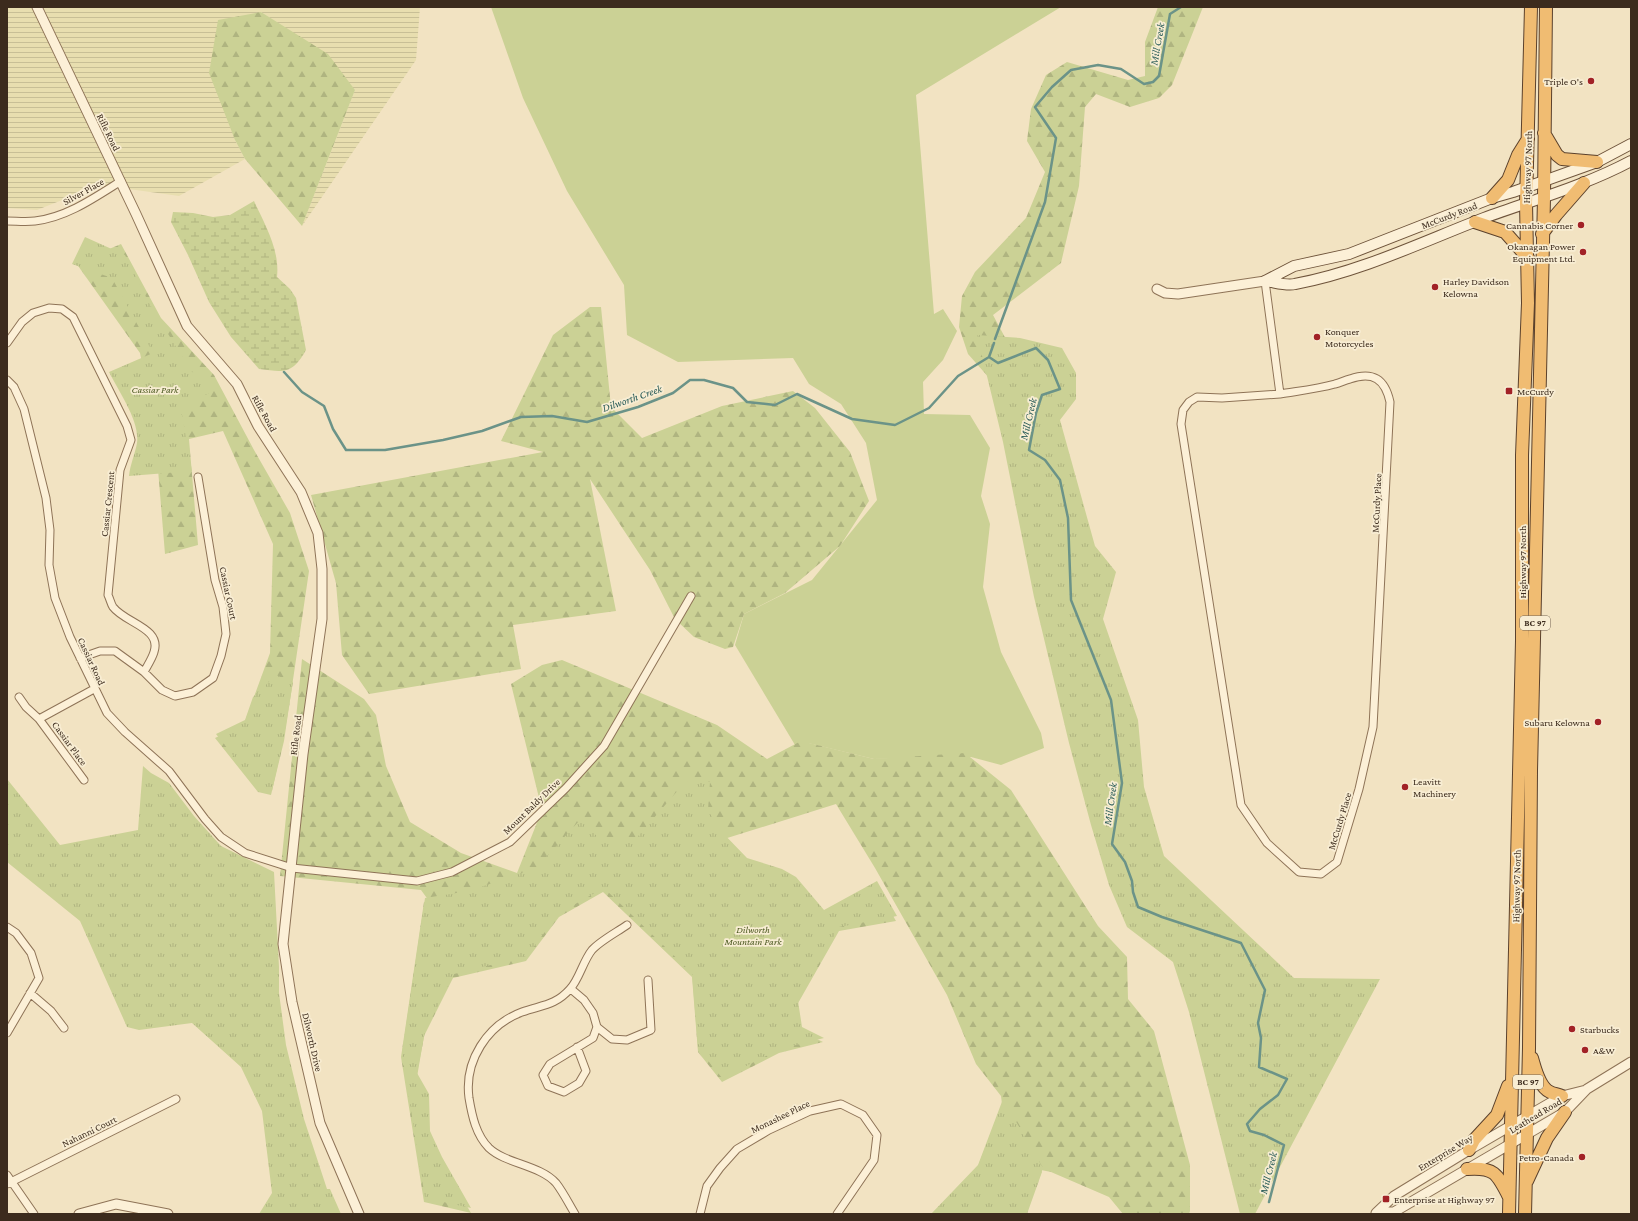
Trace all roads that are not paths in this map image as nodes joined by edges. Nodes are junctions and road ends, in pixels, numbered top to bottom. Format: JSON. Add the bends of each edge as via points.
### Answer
{"nodes":[{"id":1,"x":37,"y":7,"type":"edge"},
{"id":2,"x":1530,"y":7,"type":"edge"},
{"id":3,"x":1546,"y":7,"type":"edge"},
{"id":4,"x":1544,"y":133,"type":"junction"},
{"id":5,"x":1528,"y":139,"type":"junction"},
{"id":6,"x":1631,"y":144,"type":"edge"},
{"id":7,"x":1631,"y":161,"type":"edge"},
{"id":8,"x":1597,"y":162,"type":"junction"},
{"id":9,"x":120,"y":181,"type":"junction"},
{"id":10,"x":1543,"y":181,"type":"junction"},
{"id":11,"x":1584,"y":183,"type":"junction"},
{"id":12,"x":1527,"y":187,"type":"junction"},
{"id":13,"x":1492,"y":198,"type":"junction"},
{"id":14,"x":1544,"y":198,"type":"junction"},
{"id":15,"x":1526,"y":203,"type":"junction"},
{"id":16,"x":7,"y":221,"type":"edge"},
{"id":17,"x":1474,"y":222,"type":"junction"},
{"id":18,"x":1542,"y":234,"type":"junction"},
{"id":19,"x":1528,"y":258,"type":"junction"},
{"id":20,"x":1265,"y":281,"type":"junction"},
{"id":21,"x":1157,"y":289,"type":"dead end"},
{"id":22,"x":7,"y":343,"type":"edge"},
{"id":23,"x":7,"y":380,"type":"edge"},
{"id":24,"x":1280,"y":394,"type":"junction"},
{"id":25,"x":198,"y":476,"type":"dead end"},
{"id":26,"x":691,"y":596,"type":"dead end"},
{"id":27,"x":80,"y":658,"type":"junction"},
{"id":28,"x":144,"y":672,"type":"junction"},
{"id":29,"x":94,"y":689,"type":"junction"},
{"id":30,"x":19,"y":697,"type":"dead end"},
{"id":31,"x":39,"y":719,"type":"junction"},
{"id":32,"x":84,"y":780,"type":"dead end"},
{"id":33,"x":292,"y":868,"type":"junction"},
{"id":34,"x":627,"y":925,"type":"dead end"},
{"id":35,"x":7,"y":927,"type":"edge"},
{"id":36,"x":648,"y":980,"type":"dead end"},
{"id":37,"x":571,"y":989,"type":"junction"},
{"id":38,"x":30,"y":993,"type":"junction"},
{"id":39,"x":597,"y":1027,"type":"junction"},
{"id":40,"x":64,"y":1028,"type":"dead end"},
{"id":41,"x":7,"y":1033,"type":"edge"},
{"id":42,"x":577,"y":1047,"type":"junction"},
{"id":43,"x":1529,"y":1048,"type":"junction"},
{"id":44,"x":1631,"y":1062,"type":"edge"},
{"id":45,"x":1512,"y":1077,"type":"junction"},
{"id":46,"x":1587,"y":1089,"type":"junction"},
{"id":47,"x":1562,"y":1096,"type":"junction"},
{"id":48,"x":176,"y":1099,"type":"dead end"},
{"id":49,"x":1565,"y":1112,"type":"junction"},
{"id":50,"x":1527,"y":1116,"type":"junction"},
{"id":51,"x":1510,"y":1125,"type":"junction"},
{"id":52,"x":1526,"y":1134,"type":"junction"},
{"id":53,"x":1510,"y":1143,"type":"junction"},
{"id":54,"x":1469,"y":1150,"type":"junction"},
{"id":55,"x":1467,"y":1168,"type":"junction"},
{"id":56,"x":8,"y":1180,"type":"edge"},
{"id":57,"x":1526,"y":1184,"type":"junction"},
{"id":58,"x":1510,"y":1198,"type":"junction"},
{"id":59,"x":1377,"y":1213,"type":"edge"},
{"id":60,"x":34,"y":1214,"type":"edge"},
{"id":61,"x":79,"y":1214,"type":"edge"},
{"id":62,"x":168,"y":1214,"type":"edge"},
{"id":63,"x":359,"y":1214,"type":"edge"},
{"id":64,"x":575,"y":1214,"type":"edge"},
{"id":65,"x":700,"y":1214,"type":"edge"},
{"id":66,"x":837,"y":1214,"type":"edge"},
{"id":67,"x":1510,"y":1214,"type":"edge"},
{"id":68,"x":1525,"y":1214,"type":"edge"}],
"edges":[{"from":1,"to":9,"type":"street","name":"Rifle Road"},
{"from":2,"to":5,"type":"highway","name":"Highway 97 North","number":"BC 97"},
{"from":3,"to":4,"type":"highway","name":"Highway 97 North","number":"BC 97"},
{"from":4,"to":8,"type":"highway","via":[[1562,159]]},
{"from":4,"to":10,"type":"highway","name":"Highway 97 North","number":"BC 97"},
{"from":5,"to":12,"type":"highway","name":"Highway 97 North","number":"BC 97"},
{"from":5,"to":13,"type":"highway","via":[[1508,180]]},
{"from":6,"to":8,"type":"main road","name":"McCurdy Road"},
{"from":7,"to":11,"type":"main road","name":"McCurdy Road"},
{"from":8,"to":10,"type":"main road","name":"McCurdy Road"},
{"from":9,"to":16,"type":"street","name":"Silver Place","via":[[91,201],[64,214],[35,221]]},
{"from":9,"to":33,"type":"street","name":"Rifle Road","via":[[187,326],[237,384],[258,426],[301,492],[318,533],[322,569],[322,619]]},
{"from":10,"to":12,"type":"main road","name":"McCurdy Road"},
{"from":10,"to":14,"type":"highway","name":"Highway 97 North","number":"BC 97"},
{"from":11,"to":14,"type":"main road","name":"McCurdy Road"},
{"from":11,"to":18,"type":"highway"},
{"from":12,"to":13,"type":"main road","name":"McCurdy Road"},
{"from":12,"to":15,"type":"highway","name":"Highway 97 North","number":"BC 97"},
{"from":13,"to":20,"type":"main road","name":"McCurdy Road","via":[[1349,254],[1294,266]]},
{"from":14,"to":15,"type":"main road","name":"McCurdy Road"},
{"from":14,"to":18,"type":"highway","name":"Highway 97 North","number":"BC 97"},
{"from":15,"to":17,"type":"main road","name":"McCurdy Road"},
{"from":15,"to":19,"type":"highway","name":"Highway 97 North","number":"BC 97"},
{"from":17,"to":19,"type":"highway","via":[[1504,232]]},
{"from":17,"to":20,"type":"main road","name":"McCurdy Road","via":[[1352,269],[1293,285]]},
{"from":18,"to":43,"type":"highway","name":"Highway 97 North","number":"BC 97","via":[[1531,771]]},
{"from":19,"to":45,"type":"highway","name":"Highway 97 North","number":"BC 97","via":[[1522,455],[1522,641]]},
{"from":20,"to":21,"type":"street","name":"McCurdy Road","via":[[1178,294],[1165,293]]},
{"from":20,"to":24,"type":"street"},
{"from":22,"to":28,"type":"street","name":"Cassiar Crescent","via":[[22,322],[34,313],[49,308],[62,309],[73,317],[127,426],[131,440],[120,470],[108,595],[113,607],[126,619],[149,632],[156,641],[154,652]]},
{"from":23,"to":27,"type":"street","name":"Cassiar Road","via":[[14,387],[24,409],[46,498],[50,530],[49,564],[55,598]]},
{"from":24,"to":24,"type":"street","name":"McCurdy Place","via":[[1197,397],[1183,410],[1181,424],[1241,805],[1268,843],[1299,872],[1321,874],[1337,862],[1359,789],[1373,727],[1390,402],[1384,385],[1377,378],[1368,376]]},
{"from":25,"to":28,"type":"street","name":"Cassiar Court","via":[[215,580],[223,607],[226,634],[221,656],[213,678],[193,692],[175,696],[162,690]]},
{"from":26,"to":33,"type":"street","name":"Mount Baldy Drive","via":[[604,746],[566,788],[510,842],[452,872],[417,881]]},
{"from":27,"to":28,"type":"street","via":[[100,651],[115,652]]},
{"from":27,"to":29,"type":"street","name":"Cassiar Road"},
{"from":29,"to":31,"type":"street","name":"Cassiar Place"},
{"from":29,"to":33,"type":"street","name":"Cassiar Road","via":[[106,713],[169,771],[221,837],[245,853]]},
{"from":30,"to":31,"type":"street","name":"Cassiar Place"},
{"from":31,"to":32,"type":"street","name":"Cassiar Place"},
{"from":33,"to":63,"type":"street","name":"Dilworth Drive","via":[[283,944],[292,1002],[320,1123]]},
{"from":34,"to":37,"type":"street","via":[[592,949]]},
{"from":35,"to":38,"type":"street","via":[[16,933],[32,953],[38,978]]},
{"from":36,"to":39,"type":"street","via":[[651,1030],[628,1040],[612,1039]]},
{"from":37,"to":39,"type":"street","via":[[584,1000],[593,1013]]},
{"from":37,"to":64,"type":"street","via":[[552,1004],[521,1012],[497,1026],[482,1042],[471,1068],[468,1090],[471,1113],[480,1137],[490,1149],[543,1174],[555,1183]]},
{"from":38,"to":40,"type":"street"},
{"from":38,"to":41,"type":"street"},
{"from":39,"to":42,"type":"street","via":[[593,1038]]},
{"from":42,"to":42,"type":"street","via":[[550,1064],[543,1075],[548,1086],[564,1092],[578,1083],[586,1071]]},
{"from":43,"to":47,"type":"highway","via":[[1543,1085],[1548,1092]]},
{"from":43,"to":50,"type":"highway","name":"Highway 97 North","number":"BC 97"},
{"from":44,"to":46,"type":"street","name":"Leathead Road"},
{"from":45,"to":51,"type":"highway","name":"Highway 97 North","number":"BC 97"},
{"from":45,"to":54,"type":"highway","via":[[1497,1115],[1474,1140]]},
{"from":46,"to":47,"type":"street","name":"Leathead Road"},
{"from":46,"to":49,"type":"street","name":"Leathead Road"},
{"from":47,"to":50,"type":"street","name":"Leathead Road"},
{"from":48,"to":56,"type":"street","name":"Nahanni Court"},
{"from":49,"to":52,"type":"street","name":"Leathead Road"},
{"from":49,"to":57,"type":"highway","via":[[1547,1138]]},
{"from":50,"to":51,"type":"street","name":"Enterprise Way"},
{"from":50,"to":52,"type":"highway","name":"Highway 97 North","number":"BC 97"},
{"from":51,"to":53,"type":"highway","name":"Highway 97 North","number":"BC 97"},
{"from":51,"to":54,"type":"street","name":"Enterprise Way"},
{"from":52,"to":53,"type":"street","name":"Leathead Road"},
{"from":52,"to":57,"type":"highway","name":"Highway 97 North","number":"BC 97"},
{"from":53,"to":55,"type":"street","name":"Enterprise Way"},
{"from":53,"to":58,"type":"highway","name":"Highway 97 North","number":"BC 97"},
{"from":54,"to":59,"type":"street","name":"Enterprise Way","via":[[1394,1196]]},
{"from":55,"to":58,"type":"highway","via":[[1490,1170],[1500,1180]]},
{"from":55,"to":59,"type":"street","name":"Enterprise Way","via":[[1394,1212]]},
{"from":56,"to":60,"type":"street"},
{"from":57,"to":68,"type":"highway","name":"Highway 97 North","number":"BC 97"},
{"from":58,"to":67,"type":"highway","name":"Highway 97 North","number":"BC 97"},
{"from":61,"to":62,"type":"street","via":[[116,1204]]},
{"from":65,"to":66,"type":"street","name":"Monashee Place","via":[[708,1186],[737,1149],[810,1110],[842,1104],[862,1115],[877,1134],[874,1160]]}]}
